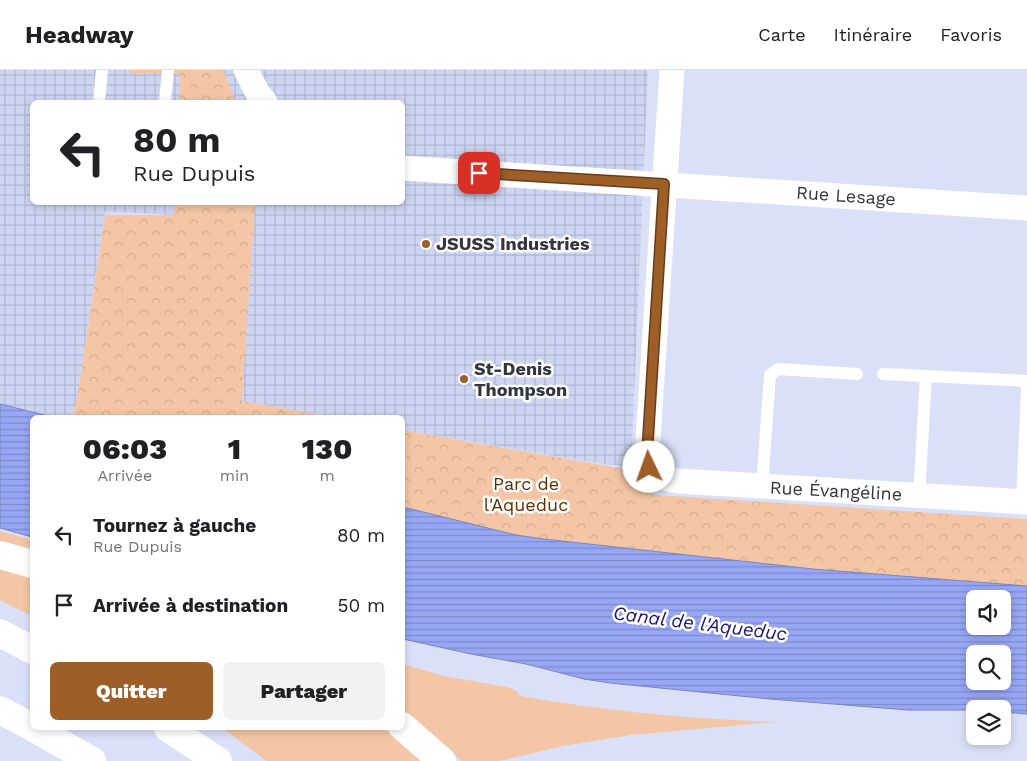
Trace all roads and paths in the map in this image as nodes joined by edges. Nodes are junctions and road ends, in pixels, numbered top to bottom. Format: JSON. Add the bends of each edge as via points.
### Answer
{"nodes":[{"id":1,"x":102,"y":70,"type":"edge"},
{"id":2,"x":168,"y":70,"type":"edge"},
{"id":3,"x":246,"y":70,"type":"edge"},
{"id":4,"x":672,"y":70,"type":"edge"},
{"id":5,"x":98,"y":100,"type":"edge"},
{"id":6,"x":165,"y":100,"type":"edge"},
{"id":7,"x":263,"y":100,"type":"edge"},
{"id":8,"x":405,"y":168,"type":"edge"},
{"id":9,"x":664,"y":184,"type":"junction"},
{"id":10,"x":1027,"y":208,"type":"edge"},
{"id":11,"x":857,"y":374,"type":"dead end"},
{"id":12,"x":883,"y":374,"type":"dead end"},
{"id":13,"x":926,"y":376,"type":"junction"},
{"id":14,"x":1027,"y":381,"type":"edge"},
{"id":15,"x":1027,"y":387,"type":"edge"},
{"id":16,"x":762,"y":486,"type":"junction"},
{"id":17,"x":919,"y":496,"type":"junction"},
{"id":18,"x":1024,"y":502,"type":"edge"},
{"id":19,"x":0,"y":556,"type":"edge"},
{"id":20,"x":30,"y":564,"type":"edge"},
{"id":21,"x":0,"y":634,"type":"edge"},
{"id":22,"x":30,"y":649,"type":"edge"},
{"id":23,"x":0,"y":710,"type":"edge"},
{"id":24,"x":30,"y":725,"type":"edge"},
{"id":25,"x":405,"y":729,"type":"edge"},
{"id":26,"x":38,"y":730,"type":"edge"},
{"id":27,"x":171,"y":730,"type":"edge"},
{"id":28,"x":92,"y":761,"type":"edge"},
{"id":29,"x":218,"y":761,"type":"edge"},
{"id":30,"x":442,"y":761,"type":"edge"}],
"edges":[{"from":1,"to":5,"type":"lane"},
{"from":2,"to":6,"type":"lane"},
{"from":3,"to":7,"type":"street"},
{"from":4,"to":9,"type":"street"},
{"from":8,"to":9,"type":"street","name":"Rue Lesage"},
{"from":9,"to":10,"type":"street","name":"Rue Lesage"},
{"from":9,"to":16,"type":"street","name":"Rue Évangéline","via":[[647,455],[649,467],[657,476],[672,480]]},
{"from":11,"to":16,"type":"lane","via":[[778,369],[770,375]]},
{"from":12,"to":13,"type":"lane"},
{"from":13,"to":14,"type":"lane"},
{"from":13,"to":17,"type":"lane"},
{"from":15,"to":18,"type":"lane"},
{"from":16,"to":17,"type":"street","name":"Rue Évangéline"},
{"from":17,"to":18,"type":"street","name":"Rue Évangéline"},
{"from":19,"to":20,"type":"highway"},
{"from":21,"to":22,"type":"highway"},
{"from":23,"to":24,"type":"highway"},
{"from":25,"to":30,"type":"highway"},
{"from":26,"to":28,"type":"highway"},
{"from":27,"to":29,"type":"highway"}]}
